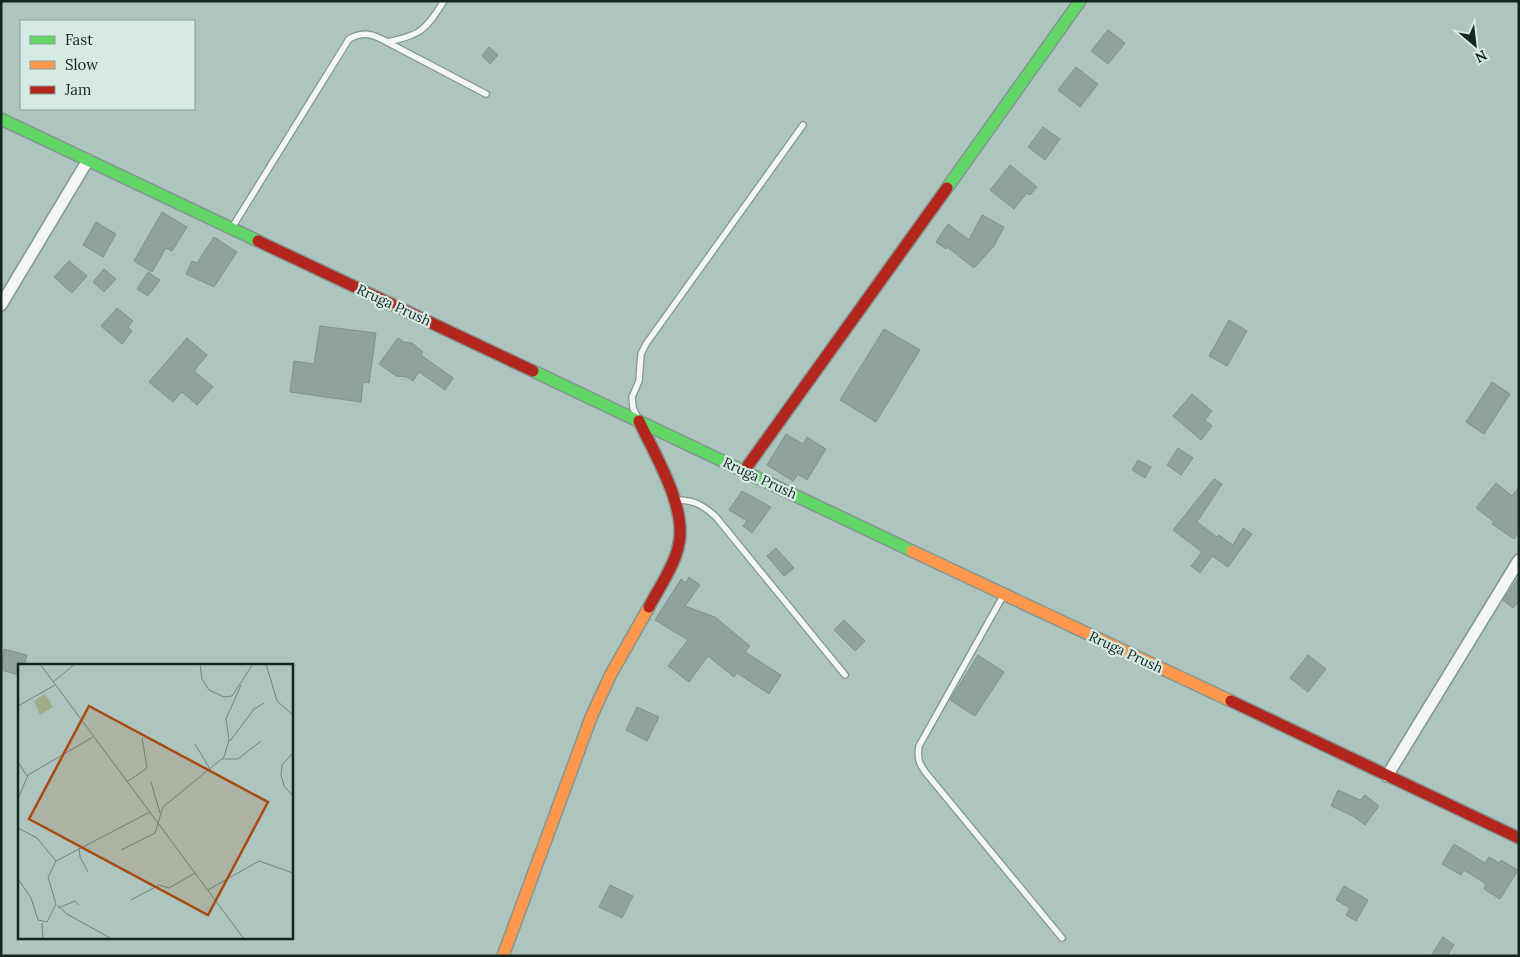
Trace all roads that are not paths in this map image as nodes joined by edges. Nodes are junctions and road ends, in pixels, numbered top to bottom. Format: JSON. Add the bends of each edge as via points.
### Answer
{"nodes":[{"id":1,"x":444,"y":1,"type":"edge"},
{"id":2,"x":1080,"y":1,"type":"edge"},
{"id":3,"x":387,"y":42,"type":"junction"},
{"id":4,"x":486,"y":94,"type":"dead end"},
{"id":5,"x":1,"y":119,"type":"edge"},
{"id":6,"x":802,"y":125,"type":"dead end"},
{"id":7,"x":88,"y":160,"type":"junction"},
{"id":8,"x":232,"y":228,"type":"junction"},
{"id":9,"x":1,"y":305,"type":"edge"},
{"id":10,"x":640,"y":421,"type":"junction"},
{"id":11,"x":744,"y":471,"type":"junction"},
{"id":12,"x":675,"y":500,"type":"junction"},
{"id":13,"x":1519,"y":560,"type":"edge"},
{"id":14,"x":1004,"y":594,"type":"junction"},
{"id":15,"x":844,"y":675,"type":"dead end"},
{"id":16,"x":1387,"y":776,"type":"junction"},
{"id":17,"x":1519,"y":838,"type":"edge"},
{"id":18,"x":1062,"y":938,"type":"dead end"},
{"id":19,"x":503,"y":956,"type":"edge"}],
"edges":[{"from":1,"to":3,"type":"lane","via":[[427,26],[418,33]]},
{"from":2,"to":11,"type":"street"},
{"from":3,"to":4,"type":"lane"},
{"from":3,"to":8,"type":"lane","via":[[374,34],[360,33],[349,39]]},
{"from":5,"to":7,"type":"street","name":"Rruga Prush"},
{"from":6,"to":10,"type":"lane","via":[[641,354],[639,381],[632,397],[633,408]]},
{"from":7,"to":8,"type":"street","name":"Rruga Prush"},
{"from":7,"to":9,"type":"street"},
{"from":8,"to":10,"type":"street","name":"Rruga Prush"},
{"from":10,"to":11,"type":"street","name":"Rruga Prush"},
{"from":10,"to":12,"type":"street"},
{"from":11,"to":14,"type":"street","name":"Rruga Prush"},
{"from":12,"to":15,"type":"lane","via":[[691,500],[703,505],[716,517]]},
{"from":12,"to":19,"type":"street","via":[[681,533],[678,549],[592,715]]},
{"from":13,"to":16,"type":"street"},
{"from":14,"to":16,"type":"street","name":"Rruga Prush"},
{"from":14,"to":18,"type":"lane","via":[[917,754],[926,773]]},
{"from":16,"to":17,"type":"street","name":"Rruga Prush"}]}
